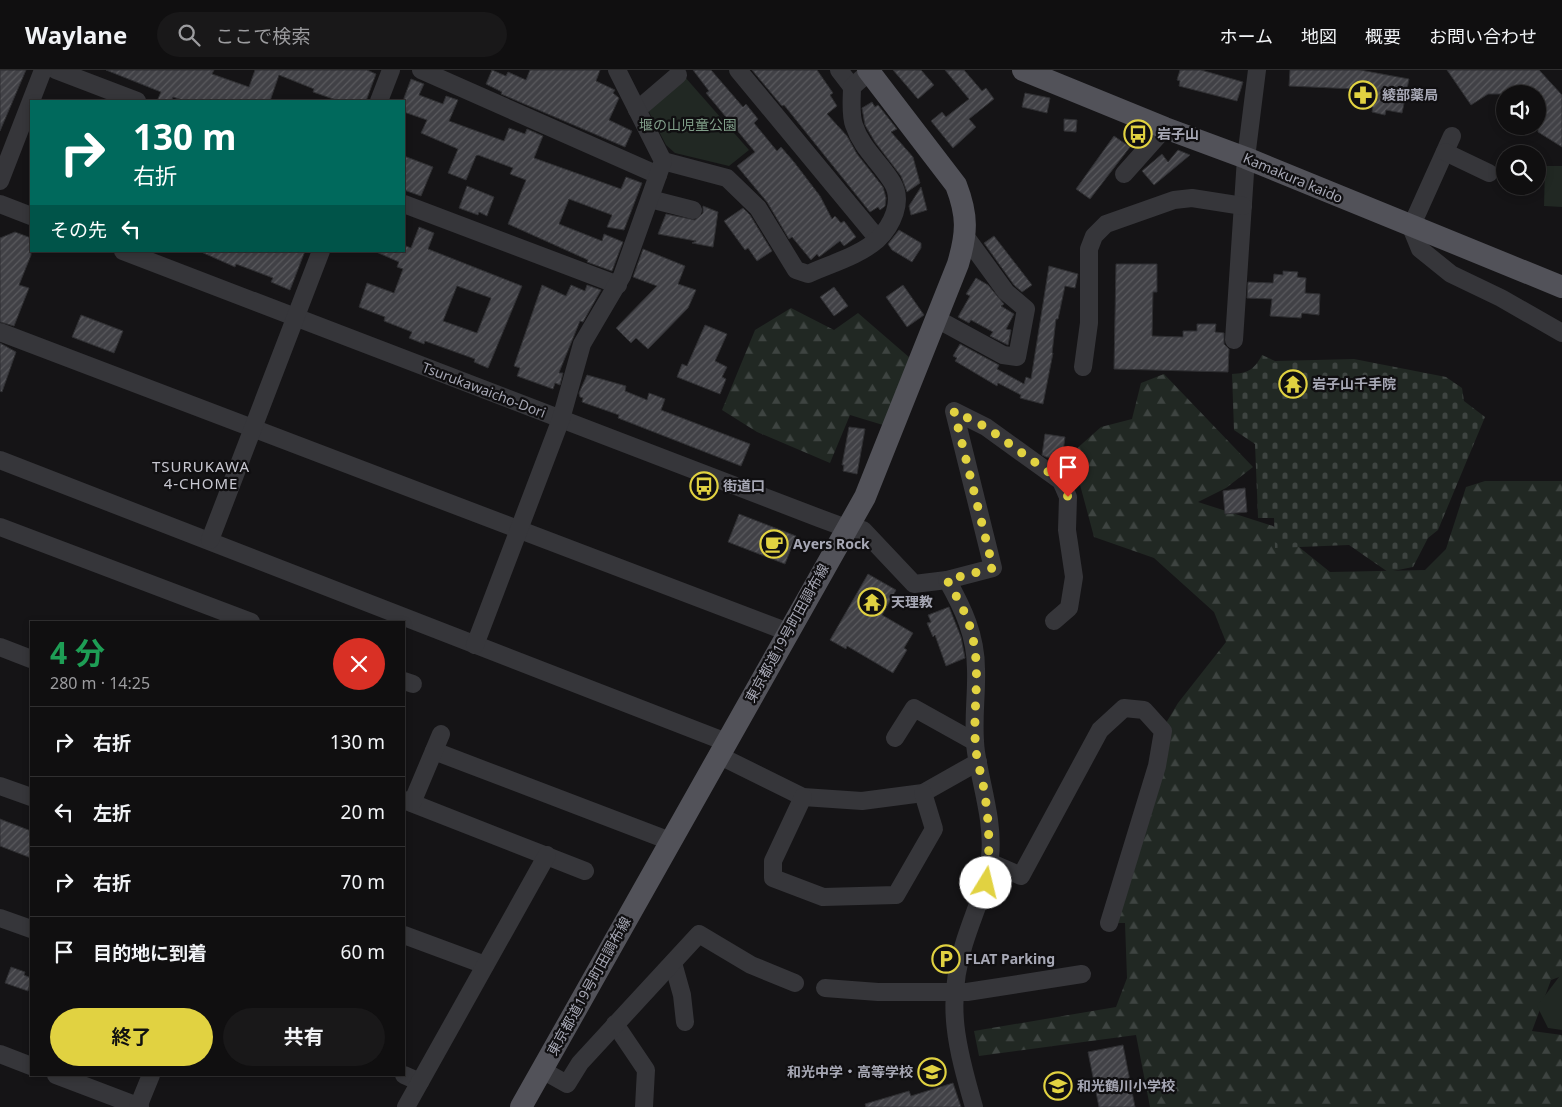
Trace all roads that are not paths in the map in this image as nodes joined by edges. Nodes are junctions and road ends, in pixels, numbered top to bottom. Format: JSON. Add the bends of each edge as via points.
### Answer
{"nodes":[{"id":1,"x":43,"y":70,"type":"edge"},
{"id":2,"x":56,"y":70,"type":"edge"},
{"id":3,"x":391,"y":70,"type":"edge"},
{"id":4,"x":421,"y":70,"type":"edge"},
{"id":5,"x":617,"y":70,"type":"edge"},
{"id":6,"x":738,"y":70,"type":"edge"},
{"id":7,"x":839,"y":70,"type":"edge"},
{"id":8,"x":1023,"y":70,"type":"edge"},
{"id":9,"x":1257,"y":70,"type":"edge"},
{"id":10,"x":869,"y":71,"type":"edge"},
{"id":11,"x":678,"y":75,"type":"dead end"},
{"id":12,"x":852,"y":87,"type":"junction"},
{"id":13,"x":31,"y":100,"type":"edge"},
{"id":14,"x":133,"y":100,"type":"edge"},
{"id":15,"x":379,"y":100,"type":"edge"},
{"id":16,"x":30,"y":104,"type":"edge"},
{"id":17,"x":637,"y":110,"type":"junction"},
{"id":18,"x":1165,"y":128,"type":"junction"},
{"id":19,"x":1246,"y":158,"type":"junction"},
{"id":20,"x":661,"y":168,"type":"junction"},
{"id":21,"x":1489,"y":173,"type":"dead end"},
{"id":22,"x":1124,"y":174,"type":"dead end"},
{"id":23,"x":0,"y":181,"type":"edge"},
{"id":24,"x":650,"y":199,"type":"junction"},
{"id":25,"x":0,"y":204,"type":"edge"},
{"id":26,"x":405,"y":204,"type":"edge"},
{"id":27,"x":1243,"y":206,"type":"junction"},
{"id":28,"x":693,"y":210,"type":"dead end"},
{"id":29,"x":30,"y":216,"type":"edge"},
{"id":30,"x":1411,"y":227,"type":"junction"},
{"id":31,"x":966,"y":238,"type":"junction"},
{"id":32,"x":878,"y":239,"type":"junction"},
{"id":33,"x":126,"y":252,"type":"edge"},
{"id":34,"x":322,"y":252,"type":"edge"},
{"id":35,"x":618,"y":285,"type":"junction"},
{"id":36,"x":1562,"y":287,"type":"edge"},
{"id":37,"x":296,"y":317,"type":"junction"},
{"id":38,"x":937,"y":319,"type":"junction"},
{"id":39,"x":0,"y":332,"type":"edge"},
{"id":40,"x":1562,"y":333,"type":"edge"},
{"id":41,"x":1234,"y":340,"type":"dead end"},
{"id":42,"x":1083,"y":368,"type":"dead end"},
{"id":43,"x":560,"y":419,"type":"junction"},
{"id":44,"x":253,"y":428,"type":"junction"},
{"id":45,"x":0,"y":460,"type":"edge"},
{"id":46,"x":0,"y":527,"type":"edge"},
{"id":47,"x":846,"y":528,"type":"junction"},
{"id":48,"x":519,"y":530,"type":"junction"},
{"id":49,"x":210,"y":540,"type":"junction"},
{"id":50,"x":947,"y":580,"type":"junction"},
{"id":51,"x":248,"y":621,"type":"edge"},
{"id":52,"x":1054,"y":621,"type":"dead end"},
{"id":53,"x":788,"y":632,"type":"junction"},
{"id":54,"x":475,"y":644,"type":"junction"},
{"id":55,"x":0,"y":647,"type":"edge"},
{"id":56,"x":30,"y":659,"type":"edge"},
{"id":57,"x":895,"y":738,"type":"dead end"},
{"id":58,"x":976,"y":742,"type":"junction"},
{"id":59,"x":722,"y":749,"type":"junction"},
{"id":60,"x":978,"y":762,"type":"junction"},
{"id":61,"x":0,"y":786,"type":"edge"},
{"id":62,"x":923,"y":793,"type":"junction"},
{"id":63,"x":30,"y":797,"type":"edge"},
{"id":64,"x":803,"y":797,"type":"junction"},
{"id":65,"x":408,"y":802,"type":"edge"},
{"id":66,"x":670,"y":841,"type":"junction"},
{"id":67,"x":547,"y":855,"type":"junction"},
{"id":68,"x":989,"y":862,"type":"junction"},
{"id":69,"x":585,"y":871,"type":"dead end"},
{"id":70,"x":0,"y":918,"type":"edge"},
{"id":71,"x":1109,"y":923,"type":"dead end"},
{"id":72,"x":30,"y":929,"type":"edge"},
{"id":73,"x":405,"y":935,"type":"edge"},
{"id":74,"x":673,"y":964,"type":"junction"},
{"id":75,"x":485,"y":965,"type":"junction"},
{"id":76,"x":1082,"y":974,"type":"dead end"},
{"id":77,"x":795,"y":983,"type":"dead end"},
{"id":78,"x":825,"y":988,"type":"dead end"},
{"id":79,"x":955,"y":991,"type":"junction"},
{"id":80,"x":685,"y":1022,"type":"dead end"},
{"id":81,"x":615,"y":1024,"type":"junction"},
{"id":82,"x":0,"y":1054,"type":"edge"},
{"id":83,"x":30,"y":1066,"type":"edge"},
{"id":84,"x":542,"y":1070,"type":"junction"},
{"id":85,"x":59,"y":1076,"type":"edge"},
{"id":86,"x":151,"y":1076,"type":"edge"},
{"id":87,"x":412,"y":1078,"type":"edge"},
{"id":88,"x":139,"y":1107,"type":"edge"},
{"id":89,"x":406,"y":1107,"type":"edge"},
{"id":90,"x":521,"y":1107,"type":"edge"},
{"id":91,"x":644,"y":1107,"type":"edge"},
{"id":92,"x":974,"y":1107,"type":"edge"}],
"edges":[{"from":1,"to":13,"type":"street"},
{"from":2,"to":14,"type":"street"},
{"from":3,"to":15,"type":"street"},
{"from":4,"to":20,"type":"street"},
{"from":5,"to":17,"type":"street"},
{"from":6,"to":32,"type":"street"},
{"from":7,"to":12,"type":"street"},
{"from":8,"to":18,"type":"main road","name":"Kamakura kaido"},
{"from":9,"to":19,"type":"street"},
{"from":10,"to":12,"type":"street"},
{"from":10,"to":31,"type":"main road","name":"東京都道19号町田調布線","via":[[956,185],[963,202]]},
{"from":11,"to":17,"type":"street"},
{"from":12,"to":32,"type":"street","via":[[853,122],[861,143],[893,182],[897,196],[897,208]]},
{"from":16,"to":23,"type":"street"},
{"from":17,"to":20,"type":"street"},
{"from":18,"to":19,"type":"main road","name":"Kamakura kaido"},
{"from":18,"to":22,"type":"street"},
{"from":19,"to":27,"type":"street"},
{"from":19,"to":30,"type":"main road","name":"Kamakura kaido"},
{"from":20,"to":24,"type":"street"},
{"from":20,"to":32,"type":"street","via":[[727,178],[758,208],[796,270],[808,274]]},
{"from":21,"to":30,"type":"street","via":[[1449,144]]},
{"from":24,"to":28,"type":"street"},
{"from":24,"to":35,"type":"street"},
{"from":25,"to":29,"type":"street"},
{"from":26,"to":35,"type":"street"},
{"from":27,"to":41,"type":"street"},
{"from":27,"to":42,"type":"street","via":[[1192,198],[1174,200],[1106,224],[1094,236],[1089,249],[1089,322]]},
{"from":30,"to":36,"type":"main road","name":"Kamakura kaido"},
{"from":30,"to":40,"type":"street","via":[[1420,249],[1451,274]]},
{"from":31,"to":38,"type":"main road","name":"東京都道19号町田調布線"},
{"from":31,"to":38,"type":"street","via":[[1006,292],[1026,309],[1017,357],[1003,355]]},
{"from":33,"to":37,"type":"street","name":"Tsurukawaicho-Dori"},
{"from":34,"to":37,"type":"street"},
{"from":35,"to":43,"type":"street","via":[[582,344]]},
{"from":37,"to":43,"type":"street","name":"Tsurukawaicho-Dori"},
{"from":37,"to":44,"type":"street"},
{"from":38,"to":47,"type":"main road","name":"東京都道19号町田調布線","via":[[868,489]]},
{"from":39,"to":44,"type":"street"},
{"from":43,"to":47,"type":"street","name":"Tsurukawaicho-Dori"},
{"from":43,"to":48,"type":"street"},
{"from":44,"to":48,"type":"street"},
{"from":44,"to":49,"type":"street"},
{"from":45,"to":49,"type":"street"},
{"from":46,"to":51,"type":"street"},
{"from":47,"to":50,"type":"street","name":"Tsurukawaicho-Dori","via":[[864,531],[914,584]]},
{"from":47,"to":53,"type":"main road","name":"東京都道19号町田調布線"},
{"from":48,"to":53,"type":"street"},
{"from":48,"to":54,"type":"street"},
{"from":49,"to":54,"type":"street"},
{"from":50,"to":52,"type":"street","via":[[993,568],[954,411],[986,427],[1061,481],[1068,493],[1067,530],[1074,577],[1069,608]]},
{"from":50,"to":58,"type":"street","via":[[963,606],[973,639]]},
{"from":53,"to":59,"type":"main road","name":"東京都道19号町田調布線"},
{"from":54,"to":59,"type":"street"},
{"from":55,"to":56,"type":"street"},
{"from":57,"to":58,"type":"street","via":[[914,708]]},
{"from":58,"to":60,"type":"street"},
{"from":59,"to":64,"type":"street"},
{"from":59,"to":66,"type":"main road","name":"東京都道19号町田調布線"},
{"from":60,"to":62,"type":"street"},
{"from":60,"to":68,"type":"street","via":[[987,816]]},
{"from":61,"to":63,"type":"street"},
{"from":62,"to":64,"type":"street","via":[[862,801]]},
{"from":62,"to":64,"type":"street","via":[[934,829],[896,894],[868,896],[823,897],[773,878],[773,861]]},
{"from":65,"to":66,"type":"street","via":[[438,742]]},
{"from":65,"to":67,"type":"street"},
{"from":66,"to":84,"type":"main road","name":"東京都道19号町田調布線"},
{"from":67,"to":69,"type":"street"},
{"from":67,"to":75,"type":"street"},
{"from":68,"to":71,"type":"street","via":[[1021,876],[1100,730],[1124,708],[1144,710],[1163,731],[1157,766]]},
{"from":68,"to":79,"type":"street","via":[[986,883],[963,946]]},
{"from":70,"to":72,"type":"street"},
{"from":73,"to":75,"type":"street"},
{"from":74,"to":77,"type":"street","via":[[699,934],[751,965]]},
{"from":74,"to":80,"type":"street","via":[[682,995]]},
{"from":74,"to":81,"type":"street"},
{"from":75,"to":87,"type":"street"},
{"from":76,"to":79,"type":"street","via":[[968,992]]},
{"from":78,"to":79,"type":"street","via":[[878,992]]},
{"from":79,"to":92,"type":"street","via":[[955,1036]]},
{"from":81,"to":84,"type":"street","via":[[580,1063],[567,1084]]},
{"from":81,"to":91,"type":"street","via":[[646,1070]]},
{"from":82,"to":83,"type":"street"},
{"from":84,"to":90,"type":"main road","name":"東京都道19号町田調布線"},
{"from":85,"to":88,"type":"street"},
{"from":86,"to":88,"type":"street"},
{"from":87,"to":89,"type":"street"}]}
